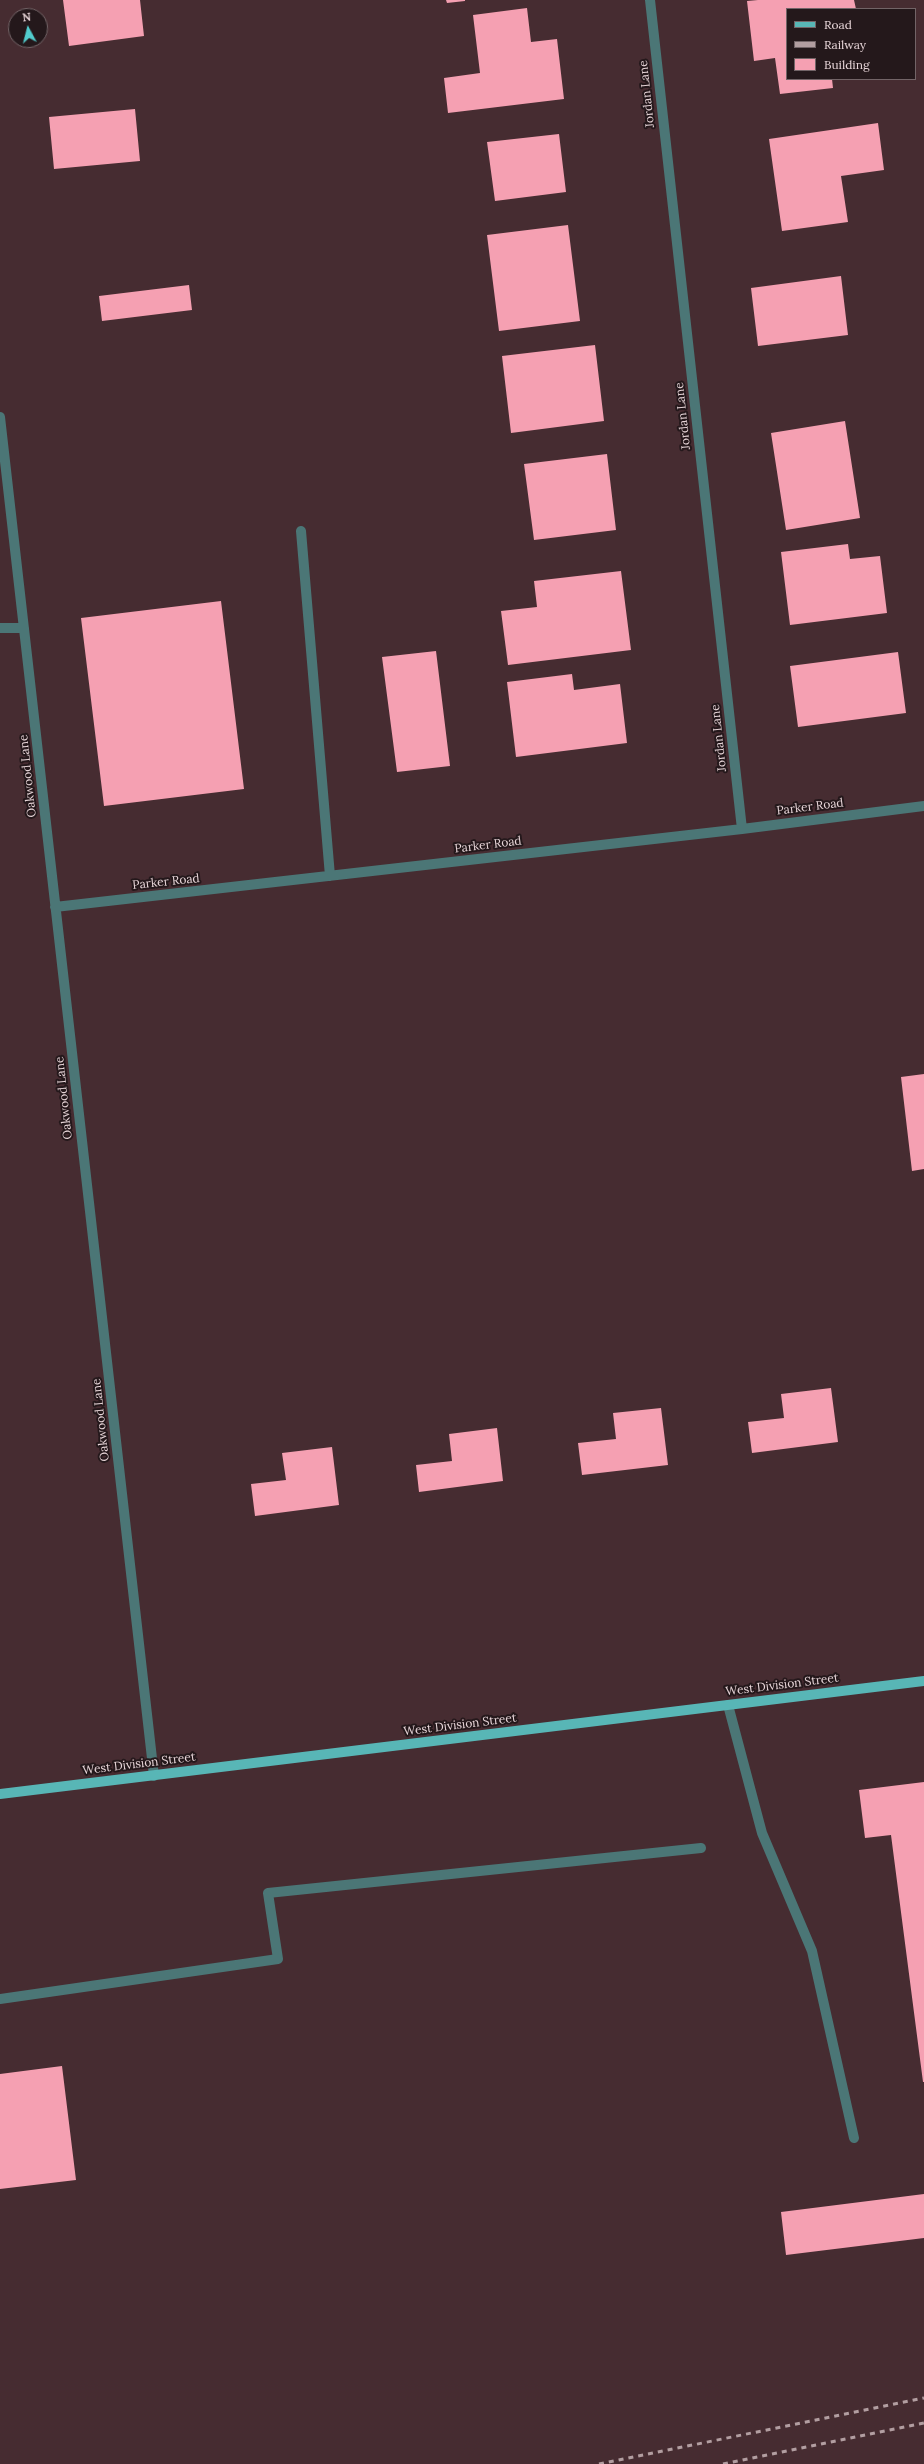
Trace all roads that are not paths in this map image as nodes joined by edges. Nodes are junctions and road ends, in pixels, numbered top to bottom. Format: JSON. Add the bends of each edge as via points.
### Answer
{"nodes":[{"id":1,"x":650,"y":0,"type":"edge"},
{"id":2,"x":0,"y":417,"type":"edge"},
{"id":3,"x":301,"y":530,"type":"dead end"},
{"id":4,"x":0,"y":628,"type":"edge"},
{"id":5,"x":24,"y":628,"type":"junction"},
{"id":6,"x":924,"y":806,"type":"edge"},
{"id":7,"x":742,"y":829,"type":"junction"},
{"id":8,"x":330,"y":876,"type":"junction"},
{"id":9,"x":55,"y":907,"type":"junction"},
{"id":10,"x":924,"y":1681,"type":"edge"},
{"id":11,"x":728,"y":1705,"type":"junction"},
{"id":12,"x":154,"y":1776,"type":"junction"},
{"id":13,"x":0,"y":1794,"type":"edge"},
{"id":14,"x":702,"y":1848,"type":"dead end"},
{"id":15,"x":0,"y":1999,"type":"edge"},
{"id":16,"x":854,"y":2138,"type":"dead end"}],
"edges":[{"from":1,"to":7,"type":"street","name":"Jordan Lane"},
{"from":2,"to":5,"type":"street","name":"Oakwood Lane"},
{"from":3,"to":8,"type":"street"},
{"from":4,"to":5,"type":"street"},
{"from":5,"to":9,"type":"street","name":"Oakwood Lane"},
{"from":6,"to":7,"type":"street","name":"Parker Road"},
{"from":7,"to":8,"type":"street","name":"Parker Road"},
{"from":8,"to":9,"type":"street","name":"Parker Road"},
{"from":9,"to":12,"type":"street","name":"Oakwood Lane"},
{"from":10,"to":11,"type":"main road","name":"West Division Street"},
{"from":11,"to":12,"type":"main road","name":"West Division Street"},
{"from":11,"to":16,"type":"street","via":[[762,1832],[812,1951]]},
{"from":12,"to":13,"type":"main road","name":"West Division Street"},
{"from":14,"to":15,"type":"street","via":[[268,1893],[278,1959]]}]}
